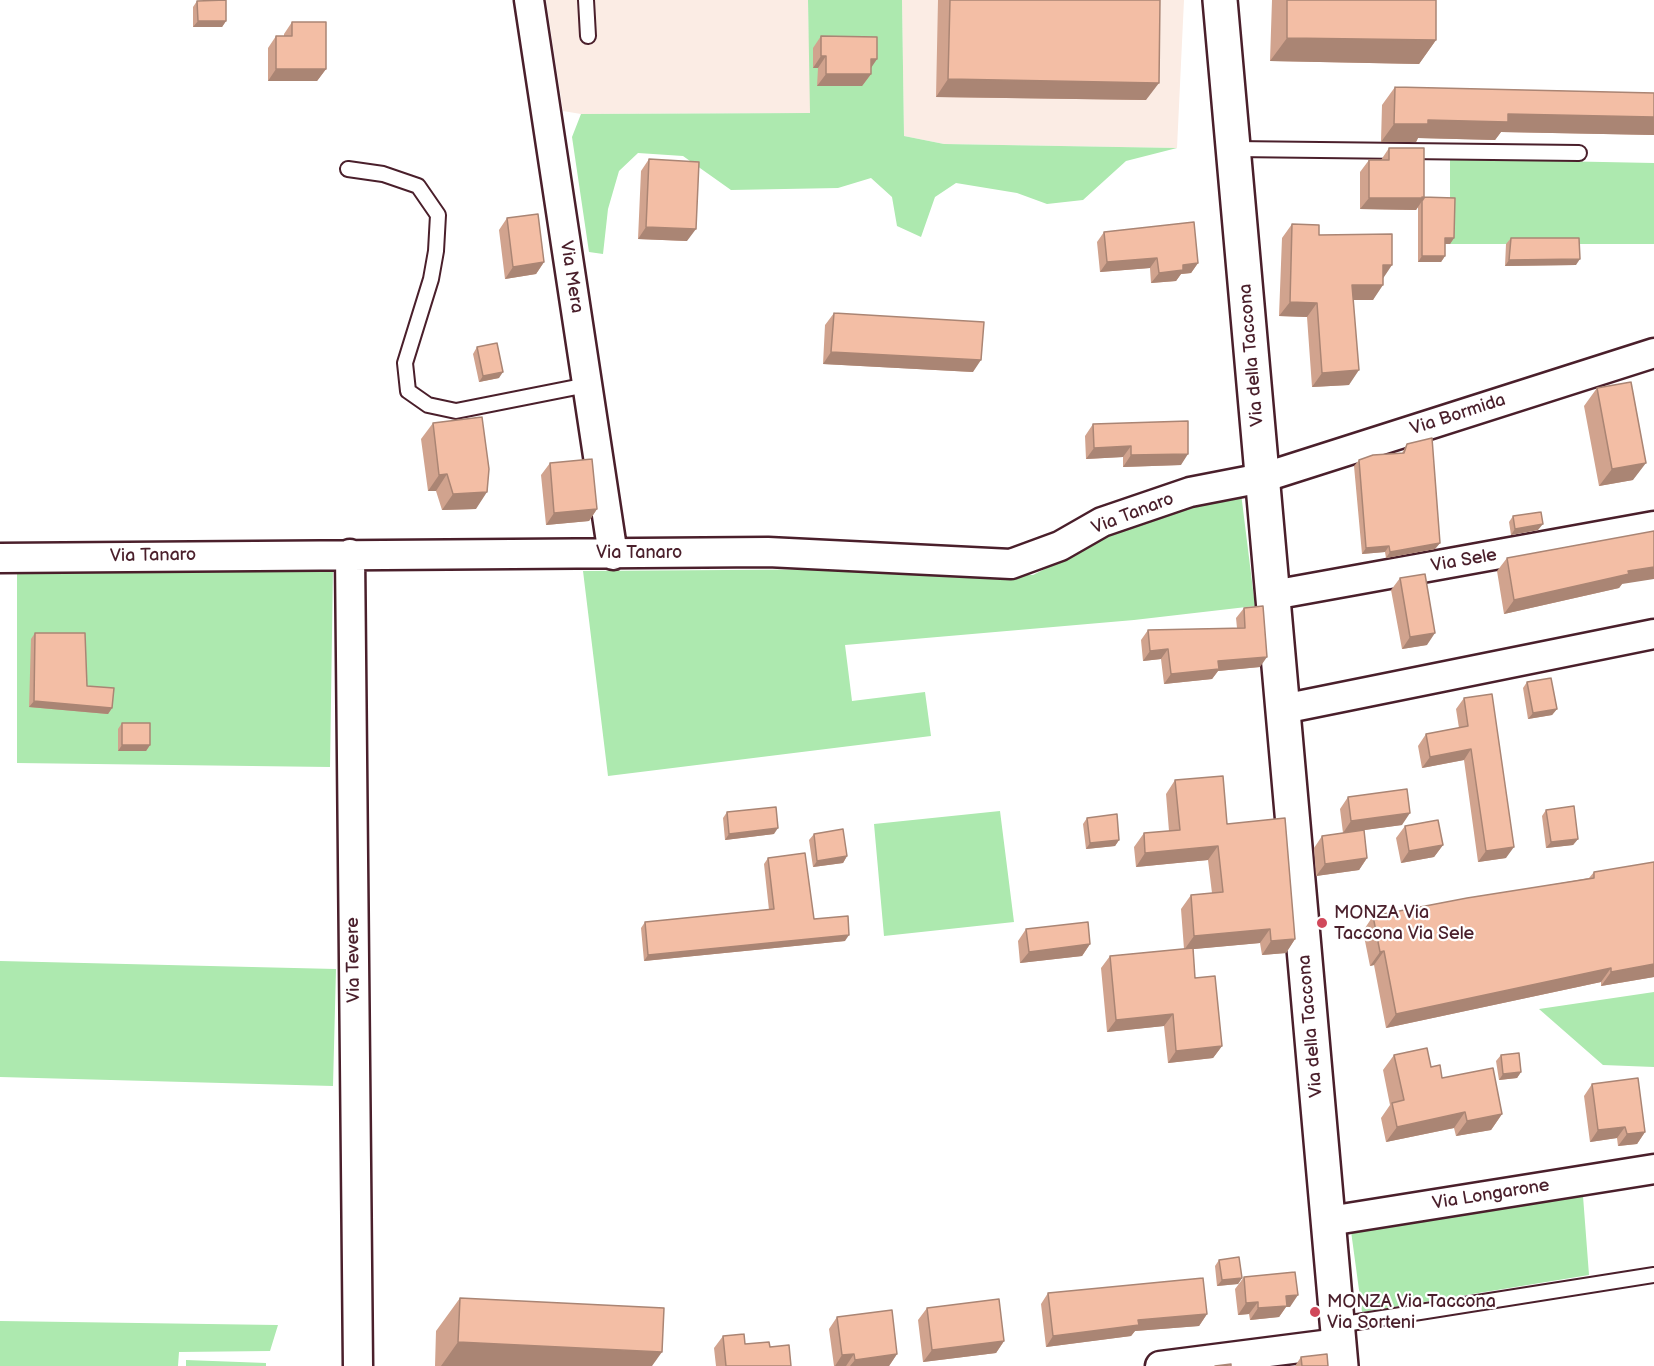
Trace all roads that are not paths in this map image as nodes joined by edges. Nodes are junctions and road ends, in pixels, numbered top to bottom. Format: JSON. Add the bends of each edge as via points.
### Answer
{"nodes":[{"id":1,"x":529,"y":0,"type":"edge"},
{"id":2,"x":586,"y":0,"type":"edge"},
{"id":3,"x":1220,"y":0,"type":"edge"},
{"id":4,"x":588,"y":36,"type":"dead end"},
{"id":5,"x":1234,"y":149,"type":"junction"},
{"id":6,"x":1579,"y":153,"type":"dead end"},
{"id":7,"x":348,"y":169,"type":"dead end"},
{"id":8,"x":1654,"y":353,"type":"edge"},
{"id":9,"x":587,"y":385,"type":"junction"},
{"id":10,"x":1263,"y":478,"type":"junction"},
{"id":11,"x":1654,"y":526,"type":"edge"},
{"id":12,"x":350,"y":554,"type":"junction"},
{"id":13,"x":613,"y":555,"type":"junction"},
{"id":14,"x":0,"y":558,"type":"edge"},
{"id":15,"x":1273,"y":595,"type":"junction"},
{"id":16,"x":1654,"y":634,"type":"edge"},
{"id":17,"x":1283,"y":709,"type":"junction"},
{"id":18,"x":1654,"y":1169,"type":"edge"},
{"id":19,"x":1329,"y":1221,"type":"junction"},
{"id":20,"x":1654,"y":1275,"type":"edge"},
{"id":21,"x":1339,"y":1345,"type":"edge"},
{"id":22,"x":358,"y":1366,"type":"edge"},
{"id":23,"x":1161,"y":1366,"type":"edge"}],
"edges":[{"from":1,"to":9,"type":"street","name":"Via Mera"},
{"from":2,"to":4,"type":"lane"},
{"from":3,"to":5,"type":"main road","name":"Via della Taccona"},
{"from":5,"to":6,"type":"lane"},
{"from":5,"to":10,"type":"main road","name":"Via della Taccona"},
{"from":7,"to":9,"type":"lane","via":[[383,174],[418,186],[438,215],[431,279],[405,363],[408,391],[428,405],[456,411]]},
{"from":8,"to":10,"type":"street","name":"Via Bormida"},
{"from":9,"to":13,"type":"street","name":"Via Mera"},
{"from":10,"to":13,"type":"street","name":"Via Tanaro","via":[[1190,492],[1102,522],[1060,546],[1011,564],[768,552]]},
{"from":10,"to":15,"type":"main road","name":"Via della Taccona"},
{"from":11,"to":15,"type":"street","name":"Via Sele"},
{"from":12,"to":13,"type":"street","name":"Via Tanaro"},
{"from":12,"to":14,"type":"street","name":"Via Tanaro"},
{"from":12,"to":22,"type":"street","name":"Via Tevere"},
{"from":15,"to":17,"type":"main road","name":"Via della Taccona"},
{"from":16,"to":17,"type":"street"},
{"from":17,"to":19,"type":"main road","name":"Via della Taccona"},
{"from":18,"to":19,"type":"street","name":"Via Longarone"},
{"from":19,"to":21,"type":"main road","name":"Via della Taccona"},
{"from":20,"to":21,"type":"lane"},
{"from":21,"to":23,"type":"street"}]}
